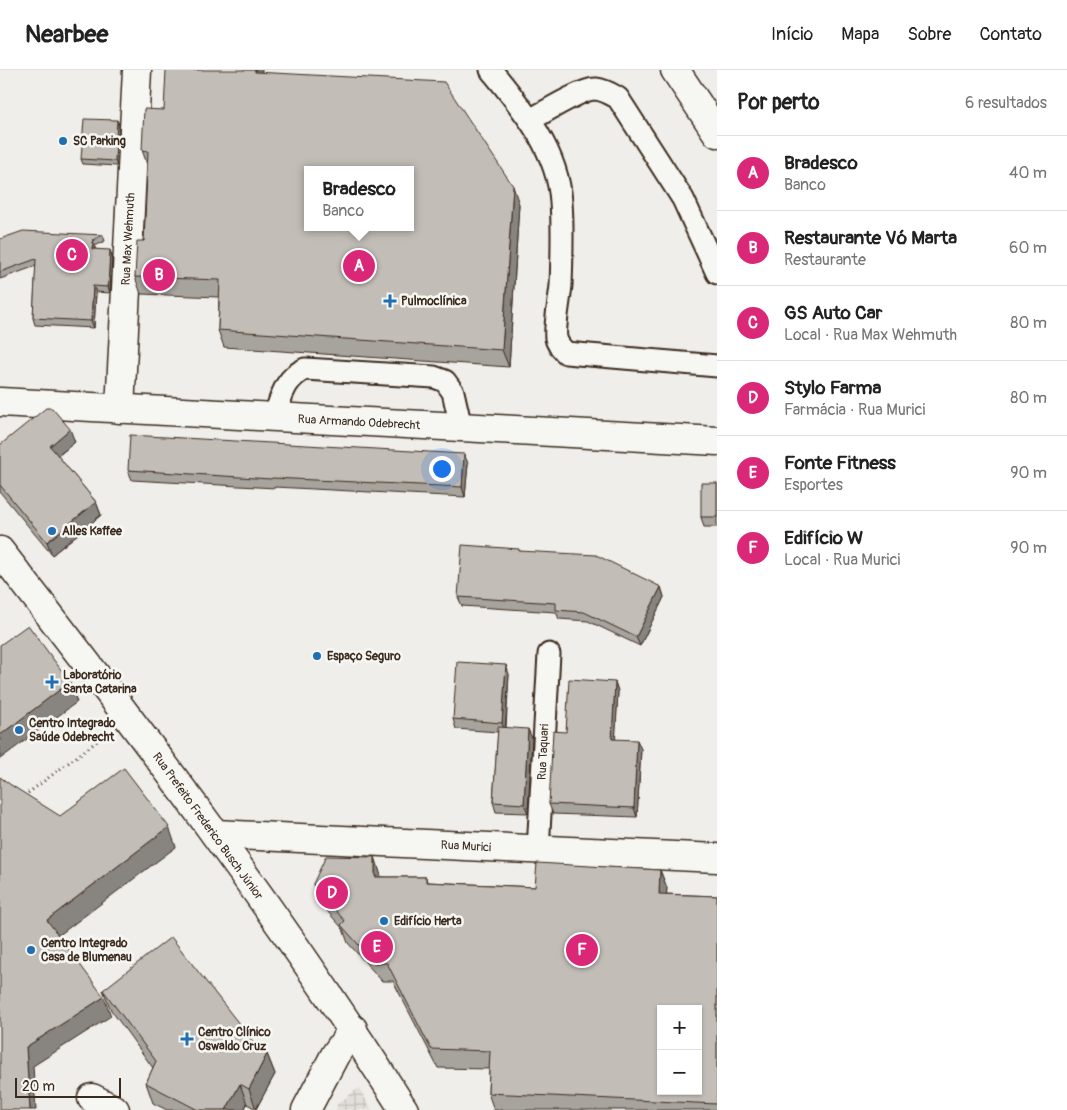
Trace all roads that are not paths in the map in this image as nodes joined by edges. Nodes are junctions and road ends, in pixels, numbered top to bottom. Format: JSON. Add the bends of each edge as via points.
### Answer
{"nodes":[{"id":1,"x":137,"y":70,"type":"edge"},
{"id":2,"x":491,"y":70,"type":"edge"},
{"id":3,"x":674,"y":70,"type":"edge"},
{"id":4,"x":530,"y":120,"type":"junction"},
{"id":5,"x":717,"y":133,"type":"edge"},
{"id":6,"x":717,"y":273,"type":"edge"},
{"id":7,"x":717,"y":366,"type":"edge"},
{"id":8,"x":0,"y":402,"type":"edge"},
{"id":9,"x":120,"y":409,"type":"junction"},
{"id":10,"x":274,"y":417,"type":"junction"},
{"id":11,"x":461,"y":427,"type":"junction"},
{"id":12,"x":717,"y":441,"type":"edge"},
{"id":13,"x":0,"y":551,"type":"edge"},
{"id":14,"x":549,"y":654,"type":"dead end"},
{"id":15,"x":215,"y":834,"type":"junction"},
{"id":16,"x":538,"y":850,"type":"junction"},
{"id":17,"x":717,"y":858,"type":"edge"},
{"id":18,"x":353,"y":1029,"type":"junction"},
{"id":19,"x":306,"y":1110,"type":"edge"},
{"id":20,"x":404,"y":1110,"type":"edge"}],
"edges":[{"from":1,"to":9,"type":"street","name":"Rua Max Wehmuth"},
{"from":2,"to":4,"type":"lane"},
{"from":3,"to":5,"type":"street"},
{"from":4,"to":6,"type":"lane","via":[[594,89],[607,91],[618,98],[683,199]]},
{"from":4,"to":7,"type":"lane","via":[[554,163],[559,184],[561,283],[556,338],[560,348],[566,353]]},
{"from":8,"to":9,"type":"street","name":"Rua Armando Odebrecht"},
{"from":9,"to":10,"type":"street","name":"Rua Armando Odebrecht"},
{"from":10,"to":11,"type":"street","name":"Rua Armando Odebrecht"},
{"from":10,"to":11,"type":"lane","via":[[288,383],[305,369],[445,381],[453,392]]},
{"from":11,"to":12,"type":"street","name":"Rua Armando Odebrecht"},
{"from":13,"to":15,"type":"street","name":"Rua Prefeito Frederico Busch Júnior"},
{"from":14,"to":16,"type":"lane","name":"Rua Taquari"},
{"from":15,"to":16,"type":"street","name":"Rua Murici"},
{"from":15,"to":18,"type":"street","name":"Rua Prefeito Frederico Busch Júnior"},
{"from":16,"to":17,"type":"street","name":"Rua Murici"},
{"from":18,"to":19,"type":"street","via":[[335,1055]]},
{"from":18,"to":20,"type":"street","name":"Rua Prefeito Frederico Busch Júnior"}]}
